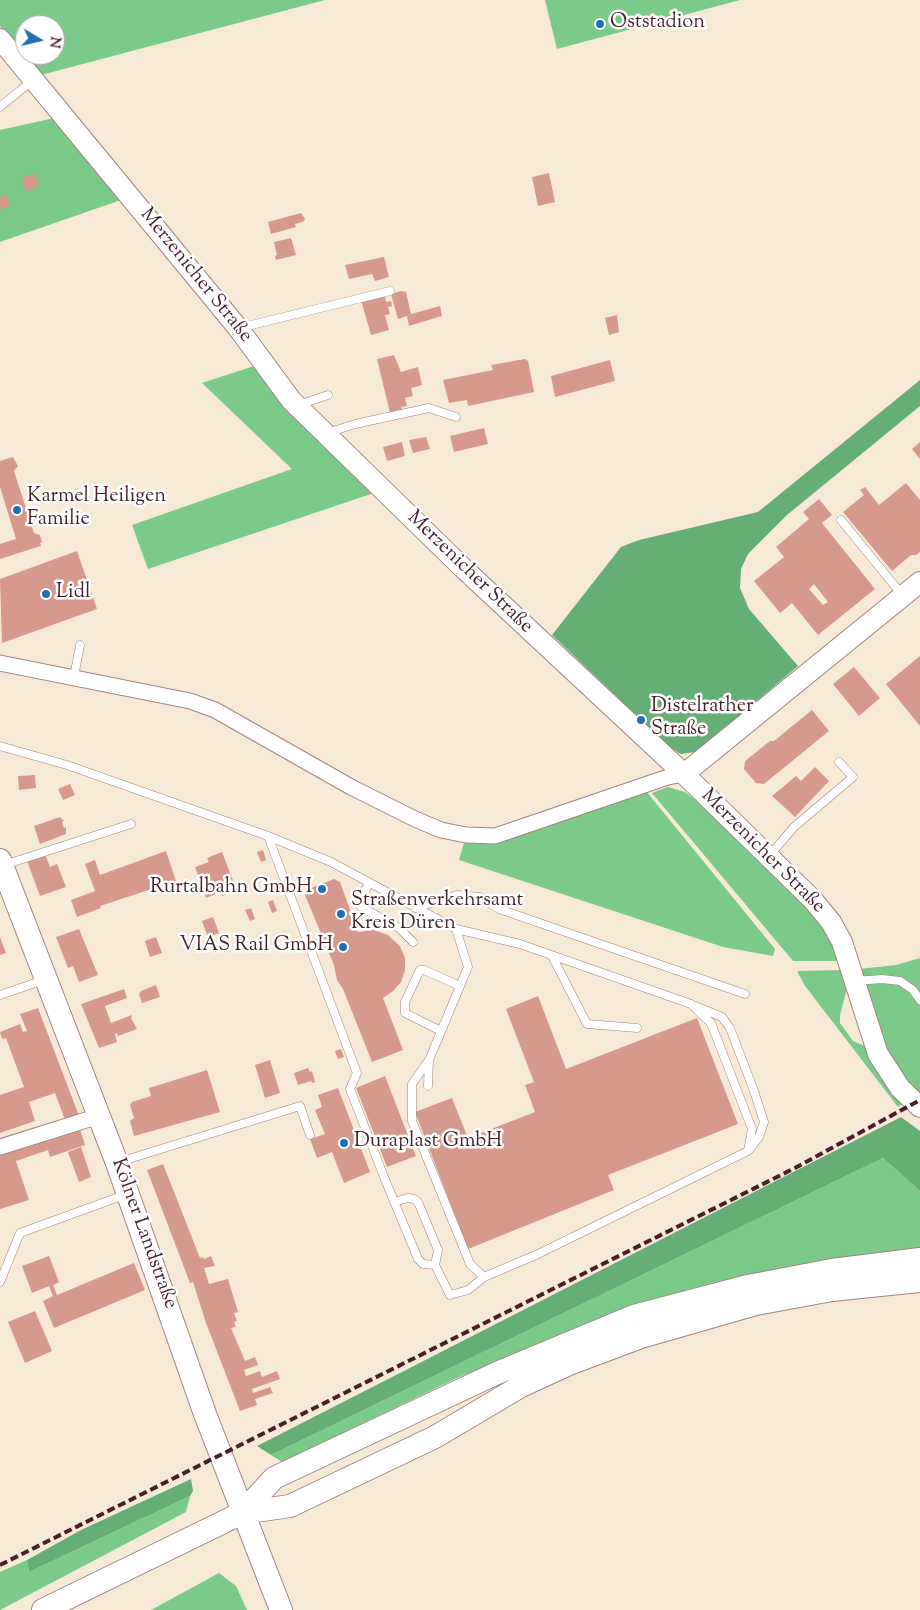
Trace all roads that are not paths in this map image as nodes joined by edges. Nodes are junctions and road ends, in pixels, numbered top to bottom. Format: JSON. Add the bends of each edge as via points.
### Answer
{"nodes":[{"id":1,"x":0,"y":39,"type":"edge"},
{"id":2,"x":34,"y":79,"type":"junction"},
{"id":3,"x":0,"y":107,"type":"edge"},
{"id":4,"x":390,"y":291,"type":"dead end"},
{"id":5,"x":238,"y":328,"type":"junction"},
{"id":6,"x":328,"y":395,"type":"dead end"},
{"id":7,"x":296,"y":405,"type":"junction"},
{"id":8,"x":456,"y":417,"type":"dead end"},
{"id":9,"x":325,"y":434,"type":"junction"},
{"id":10,"x":841,"y":520,"type":"dead end"},
{"id":11,"x":920,"y":582,"type":"edge"},
{"id":12,"x":903,"y":596,"type":"junction"},
{"id":13,"x":80,"y":645,"type":"dead end"},
{"id":14,"x":0,"y":664,"type":"edge"},
{"id":15,"x":74,"y":677,"type":"junction"},
{"id":16,"x":0,"y":746,"type":"edge"},
{"id":17,"x":839,"y":762,"type":"dead end"},
{"id":18,"x":684,"y":774,"type":"junction"},
{"id":19,"x":131,"y":824,"type":"dead end"},
{"id":20,"x":268,"y":836,"type":"junction"},
{"id":21,"x":768,"y":856,"type":"junction"},
{"id":22,"x":1,"y":863,"type":"edge"},
{"id":23,"x":369,"y":883,"type":"junction"},
{"id":24,"x":415,"y":908,"type":"junction"},
{"id":25,"x":456,"y":930,"type":"junction"},
{"id":26,"x":413,"y":942,"type":"dead end"},
{"id":27,"x":552,"y":956,"type":"junction"},
{"id":28,"x":46,"y":979,"type":"junction"},
{"id":29,"x":854,"y":981,"type":"junction"},
{"id":30,"x":460,"y":986,"type":"junction"},
{"id":31,"x":745,"y":994,"type":"dead end"},
{"id":32,"x":0,"y":995,"type":"edge"},
{"id":33,"x":920,"y":1000,"type":"edge"},
{"id":34,"x":691,"y":1004,"type":"junction"},
{"id":35,"x":638,"y":1028,"type":"dead end"},
{"id":36,"x":441,"y":1031,"type":"junction"},
{"id":37,"x":429,"y":1060,"type":"junction"},
{"id":38,"x":428,"y":1086,"type":"dead end"},
{"id":39,"x":920,"y":1107,"type":"edge"},
{"id":40,"x":99,"y":1116,"type":"junction"},
{"id":41,"x":310,"y":1135,"type":"dead end"},
{"id":42,"x":0,"y":1147,"type":"edge"},
{"id":43,"x":748,"y":1151,"type":"junction"},
{"id":44,"x":117,"y":1163,"type":"junction"},
{"id":45,"x":128,"y":1194,"type":"junction"},
{"id":46,"x":394,"y":1202,"type":"junction"},
{"id":47,"x":920,"y":1259,"type":"edge"},
{"id":48,"x":435,"y":1265,"type":"junction"},
{"id":49,"x":484,"y":1277,"type":"junction"},
{"id":50,"x":920,"y":1281,"type":"edge"},
{"id":51,"x":0,"y":1282,"type":"edge"},
{"id":52,"x":242,"y":1513,"type":"junction"},
{"id":53,"x":43,"y":1610,"type":"edge"},
{"id":54,"x":281,"y":1610,"type":"edge"}],
"edges":[{"from":1,"to":2,"type":"street","name":"Merzenicher Straße"},
{"from":2,"to":3,"type":"lane"},
{"from":2,"to":5,"type":"street","name":"Merzenicher Straße"},
{"from":4,"to":5,"type":"lane"},
{"from":5,"to":7,"type":"street","name":"Merzenicher Straße"},
{"from":6,"to":7,"type":"lane"},
{"from":7,"to":9,"type":"street","name":"Merzenicher Straße"},
{"from":8,"to":9,"type":"lane","via":[[430,408]]},
{"from":9,"to":18,"type":"street","name":"Merzenicher Straße","via":[[546,647]]},
{"from":10,"to":12,"type":"lane"},
{"from":11,"to":12,"type":"street"},
{"from":12,"to":18,"type":"street"},
{"from":13,"to":15,"type":"lane"},
{"from":14,"to":15,"type":"street"},
{"from":15,"to":18,"type":"street","via":[[190,701],[215,710],[351,787],[415,819],[441,830],[466,835],[495,836]]},
{"from":16,"to":20,"type":"lane","via":[[67,765]]},
{"from":17,"to":21,"type":"lane","via":[[853,777],[794,827]]},
{"from":18,"to":21,"type":"street","name":"Merzenicher Straße"},
{"from":19,"to":22,"type":"lane"},
{"from":20,"to":23,"type":"lane","via":[[331,862]]},
{"from":20,"to":46,"type":"lane","via":[[358,1073],[350,1089]]},
{"from":21,"to":29,"type":"street","name":"Merzenicher Straße","via":[[831,922],[842,942]]},
{"from":22,"to":28,"type":"main road","name":"Kölner Landstraße"},
{"from":23,"to":24,"type":"lane"},
{"from":23,"to":26,"type":"lane","via":[[360,901],[361,908],[399,928]]},
{"from":24,"to":25,"type":"lane"},
{"from":24,"to":31,"type":"lane","via":[[457,895],[480,897],[499,908]]},
{"from":25,"to":27,"type":"lane","via":[[513,942]]},
{"from":25,"to":30,"type":"lane","via":[[468,966]]},
{"from":27,"to":34,"type":"lane"},
{"from":27,"to":35,"type":"lane","via":[[587,1024]]},
{"from":28,"to":32,"type":"lane"},
{"from":28,"to":40,"type":"main road","name":"Kölner Landstraße"},
{"from":29,"to":33,"type":"lane","via":[[900,981]]},
{"from":29,"to":39,"type":"street","name":"Merzenicher Straße","via":[[878,1054],[900,1088]]},
{"from":30,"to":36,"type":"lane"},
{"from":30,"to":36,"type":"lane","via":[[420,970],[405,1002],[405,1013]]},
{"from":34,"to":43,"type":"lane","via":[[711,1023],[752,1129]]},
{"from":34,"to":43,"type":"lane","via":[[722,1017],[730,1028],[751,1082],[764,1122],[759,1137]]},
{"from":36,"to":37,"type":"lane"},
{"from":37,"to":38,"type":"lane"},
{"from":37,"to":49,"type":"lane","via":[[412,1084],[412,1121],[470,1264]]},
{"from":40,"to":42,"type":"street"},
{"from":40,"to":44,"type":"main road","name":"Kölner Landstraße"},
{"from":41,"to":44,"type":"lane","via":[[300,1106]]},
{"from":43,"to":49,"type":"lane","via":[[538,1254]]},
{"from":44,"to":45,"type":"main road","name":"Kölner Landstraße"},
{"from":45,"to":51,"type":"lane","via":[[20,1234]]},
{"from":45,"to":52,"type":"main road","name":"Kölner Landstraße"},
{"from":46,"to":48,"type":"lane","via":[[418,1259],[423,1264]]},
{"from":46,"to":48,"type":"lane","via":[[408,1198],[418,1202],[438,1250]]},
{"from":47,"to":52,"type":"main road","via":[[832,1270],[766,1283],[634,1316],[497,1373],[274,1478]]},
{"from":48,"to":49,"type":"lane","via":[[450,1295],[468,1290]]},
{"from":50,"to":52,"type":"main road","via":[[832,1290],[756,1304],[642,1336],[545,1375],[435,1437],[290,1506]]},
{"from":52,"to":53,"type":"main road"},
{"from":52,"to":54,"type":"main road","name":"Kölner Landstraße"}]}
